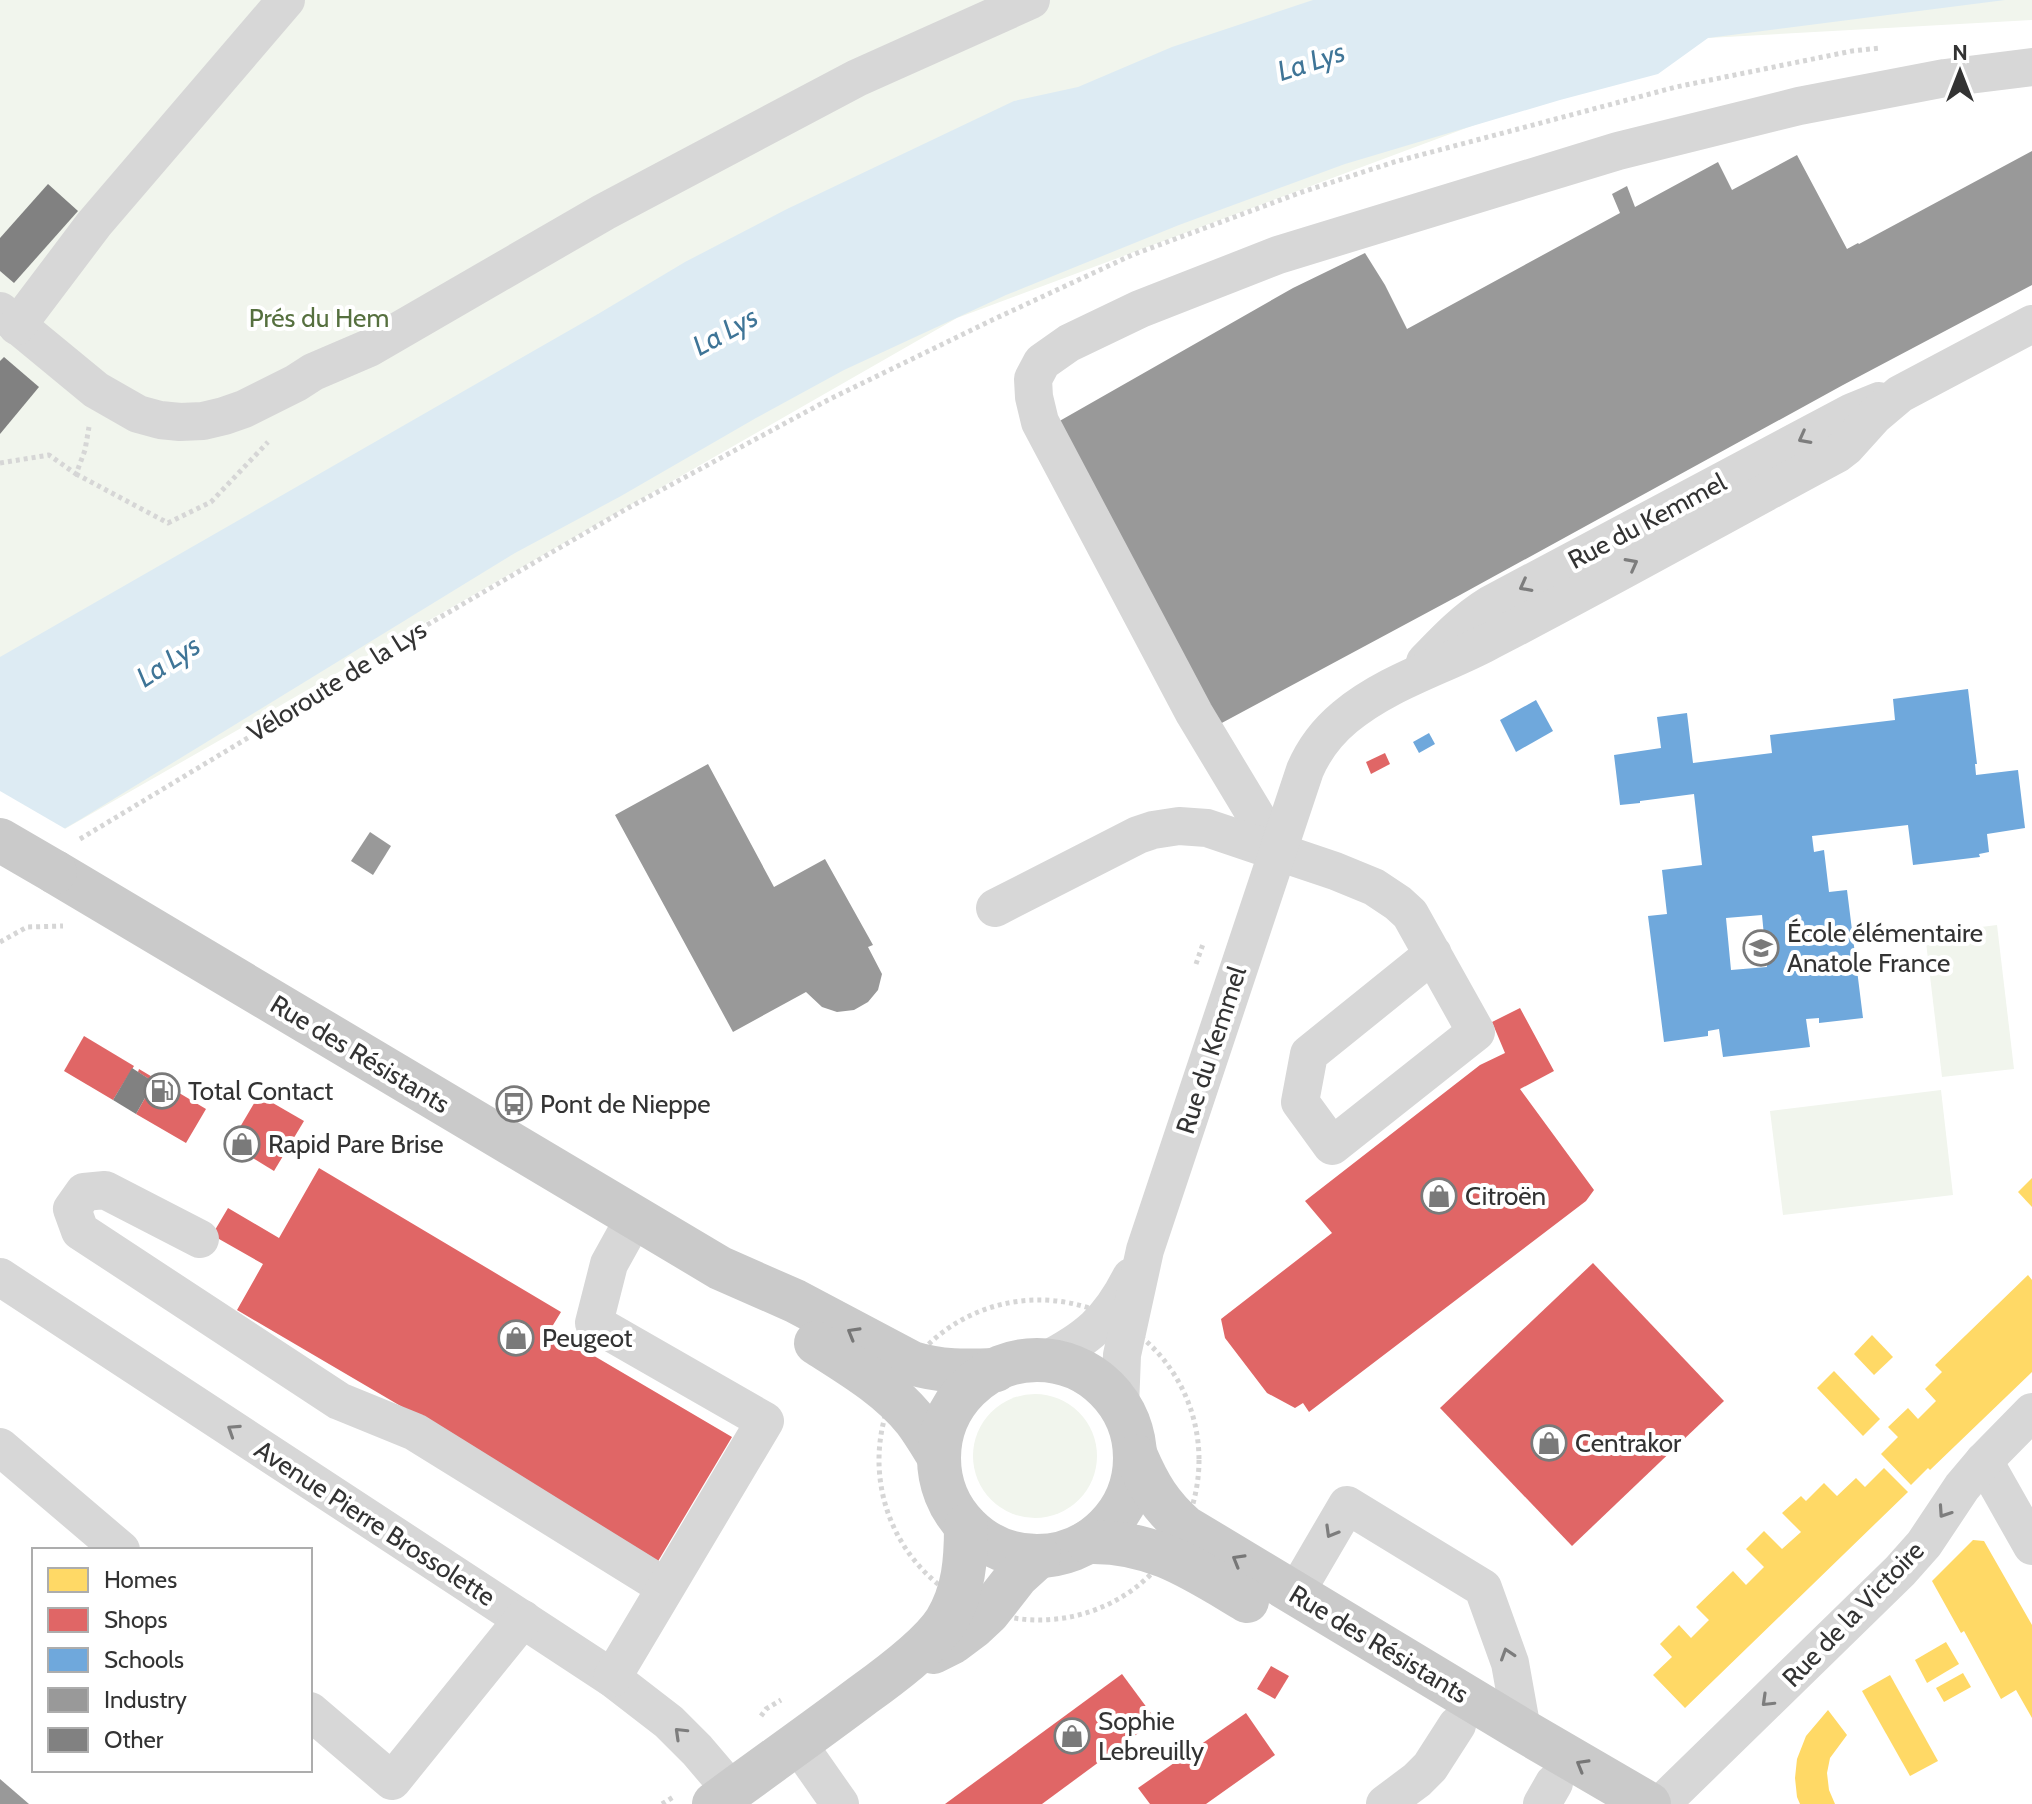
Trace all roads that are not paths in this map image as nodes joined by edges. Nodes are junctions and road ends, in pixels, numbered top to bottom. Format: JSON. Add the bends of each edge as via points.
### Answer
{"nodes":[{"id":1,"x":286,"y":0,"type":"edge"},
{"id":2,"x":1031,"y":0,"type":"edge"},
{"id":3,"x":2032,"y":67,"type":"edge"},
{"id":4,"x":9,"y":319,"type":"edge"},
{"id":5,"x":2032,"y":324,"type":"edge"},
{"id":6,"x":0,"y":840,"type":"edge"},
{"id":7,"x":1277,"y":851,"type":"junction"},
{"id":8,"x":995,"y":908,"type":"dead end"},
{"id":9,"x":1433,"y":954,"type":"junction"},
{"id":10,"x":635,"y":1217,"type":"junction"},
{"id":11,"x":200,"y":1239,"type":"dead end"},
{"id":12,"x":1145,"y":1250,"type":"junction"},
{"id":13,"x":720,"y":1268,"type":"junction"},
{"id":14,"x":0,"y":1277,"type":"edge"},
{"id":15,"x":1044,"y":1361,"type":"junction"},
{"id":16,"x":996,"y":1370,"type":"junction"},
{"id":17,"x":1120,"y":1407,"type":"junction"},
{"id":18,"x":2032,"y":1412,"type":"edge"},
{"id":19,"x":0,"y":1447,"type":"edge"},
{"id":20,"x":1136,"y":1456,"type":"junction"},
{"id":21,"x":939,"y":1457,"type":"junction"},
{"id":22,"x":1984,"y":1461,"type":"junction"},
{"id":23,"x":966,"y":1526,"type":"junction"},
{"id":24,"x":1174,"y":1541,"type":"junction"},
{"id":25,"x":1088,"y":1542,"type":"junction"},
{"id":26,"x":2032,"y":1546,"type":"edge"},
{"id":27,"x":119,"y":1548,"type":"edge"},
{"id":28,"x":1039,"y":1556,"type":"junction"},
{"id":29,"x":665,"y":1587,"type":"junction"},
{"id":30,"x":1295,"y":1594,"type":"junction"},
{"id":31,"x":973,"y":1605,"type":"junction"},
{"id":32,"x":523,"y":1619,"type":"junction"},
{"id":33,"x":612,"y":1678,"type":"junction"},
{"id":34,"x":312,"y":1713,"type":"edge"},
{"id":35,"x":1457,"y":1725,"type":"junction"},
{"id":36,"x":1522,"y":1730,"type":"junction"},
{"id":37,"x":798,"y":1744,"type":"junction"},
{"id":38,"x":723,"y":1797,"type":"edge"},
{"id":39,"x":1562,"y":1797,"type":"edge"},
{"id":40,"x":840,"y":1804,"type":"edge"},
{"id":41,"x":1385,"y":1804,"type":"edge"},
{"id":42,"x":1649,"y":1804,"type":"edge"},
{"id":43,"x":1661,"y":1804,"type":"edge"}],
"edges":[{"from":1,"to":4,"type":"street"},
{"from":2,"to":4,"type":"street","via":[[857,78],[604,212],[369,348],[224,416],[180,422],[138,414],[96,390]]},
{"from":3,"to":7,"type":"street","via":[[1799,106],[1618,151],[1278,255],[1140,309],[1042,362],[1033,379],[1040,422],[1194,713]]},
{"from":5,"to":7,"type":"street","name":"Rue du Kemmel","via":[[1900,394],[1852,412],[1473,615],[1412,675],[1367,701],[1325,737],[1305,770]]},
{"from":6,"to":10,"type":"main road","name":"Rue des Résistants","bridge":true,"via":[[63,859],[95,896]]},
{"from":7,"to":8,"type":"street","via":[[1207,828],[1168,827],[1138,835]]},
{"from":7,"to":9,"type":"street","via":[[1374,887],[1410,914]]},
{"from":7,"to":12,"type":"street","name":"Rue du Kemmel"},
{"from":9,"to":9,"type":"street","via":[[1476,1032],[1332,1146],[1300,1102],[1309,1054]]},
{"from":10,"to":13,"type":"main road","name":"Rue des Résistants"},
{"from":10,"to":29,"type":"street","via":[[609,1264],[594,1323],[765,1421]]},
{"from":11,"to":29,"type":"street","via":[[105,1190],[84,1192],[72,1209],[80,1231],[339,1401],[415,1432]]},
{"from":12,"to":15,"type":"street","name":"Rue du Kemmel","via":[[1099,1325]]},
{"from":12,"to":17,"type":"street","name":"Rue du Kemmel","via":[[1122,1355]]},
{"from":16,"to":13,"type":"main road","name":"Rue des Résistants","one_way":true,"via":[[945,1370],[912,1363]]},
{"from":13,"to":21,"type":"main road","name":"Rue des Résistants","via":[[891,1396]]},
{"from":32,"to":14,"type":"street","name":"Avenue Pierre Brossolette","one_way":true},
{"from":15,"to":16,"type":"main road"},
{"from":15,"to":17,"type":"main road","via":[[1083,1372],[1108,1390]]},
{"from":16,"to":21,"type":"main road","via":[[958,1400],[942,1433]]},
{"from":17,"to":20,"type":"main road"},
{"from":18,"to":22,"type":"street","name":"Rue de la Victoire"},
{"from":19,"to":27,"type":"street"},
{"from":20,"to":24,"type":"main road","name":"Rue des Résistants","via":[[1164,1508]]},
{"from":20,"to":25,"type":"main road","via":[[1131,1490],[1121,1511]]},
{"from":21,"to":23,"type":"main road","via":[[946,1494]]},
{"from":22,"to":26,"type":"street"},
{"from":22,"to":43,"type":"street","name":"Rue de la Victoire","one_way":true,"via":[[1900,1571]]},
{"from":23,"to":28,"type":"main road","via":[[1009,1553]]},
{"from":23,"to":31,"type":"main road","via":[[965,1569]]},
{"from":24,"to":25,"type":"main road","name":"Rue des Résistants"},
{"from":30,"to":24,"type":"main road","name":"Rue des Résistants","one_way":true},
{"from":24,"to":35,"type":"main road","name":"Rue des Résistants","via":[[1197,1572]]},
{"from":25,"to":28,"type":"main road"},
{"from":28,"to":31,"type":"main road"},
{"from":29,"to":33,"type":"street"},
{"from":30,"to":36,"type":"main road","name":"Rue des Résistants"},
{"from":36,"to":30,"type":"street","one_way":true,"via":[[1510,1663],[1483,1588],[1347,1505]]},
{"from":31,"to":37,"type":"main road","via":[[973,1627],[892,1673]]},
{"from":32,"to":33,"type":"street","name":"Avenue Pierre Brossolette"},
{"from":32,"to":34,"type":"street","via":[[392,1781]]},
{"from":38,"to":33,"type":"street","name":"Avenue Pierre Brossolette","one_way":true,"via":[[681,1734]]},
{"from":35,"to":39,"type":"main road","name":"Rue des Résistants"},
{"from":35,"to":41,"type":"street","via":[[1430,1767]]},
{"from":42,"to":36,"type":"main road","name":"Rue des Résistants","one_way":true},
{"from":37,"to":38,"type":"main road"},
{"from":37,"to":40,"type":"street"}]}
